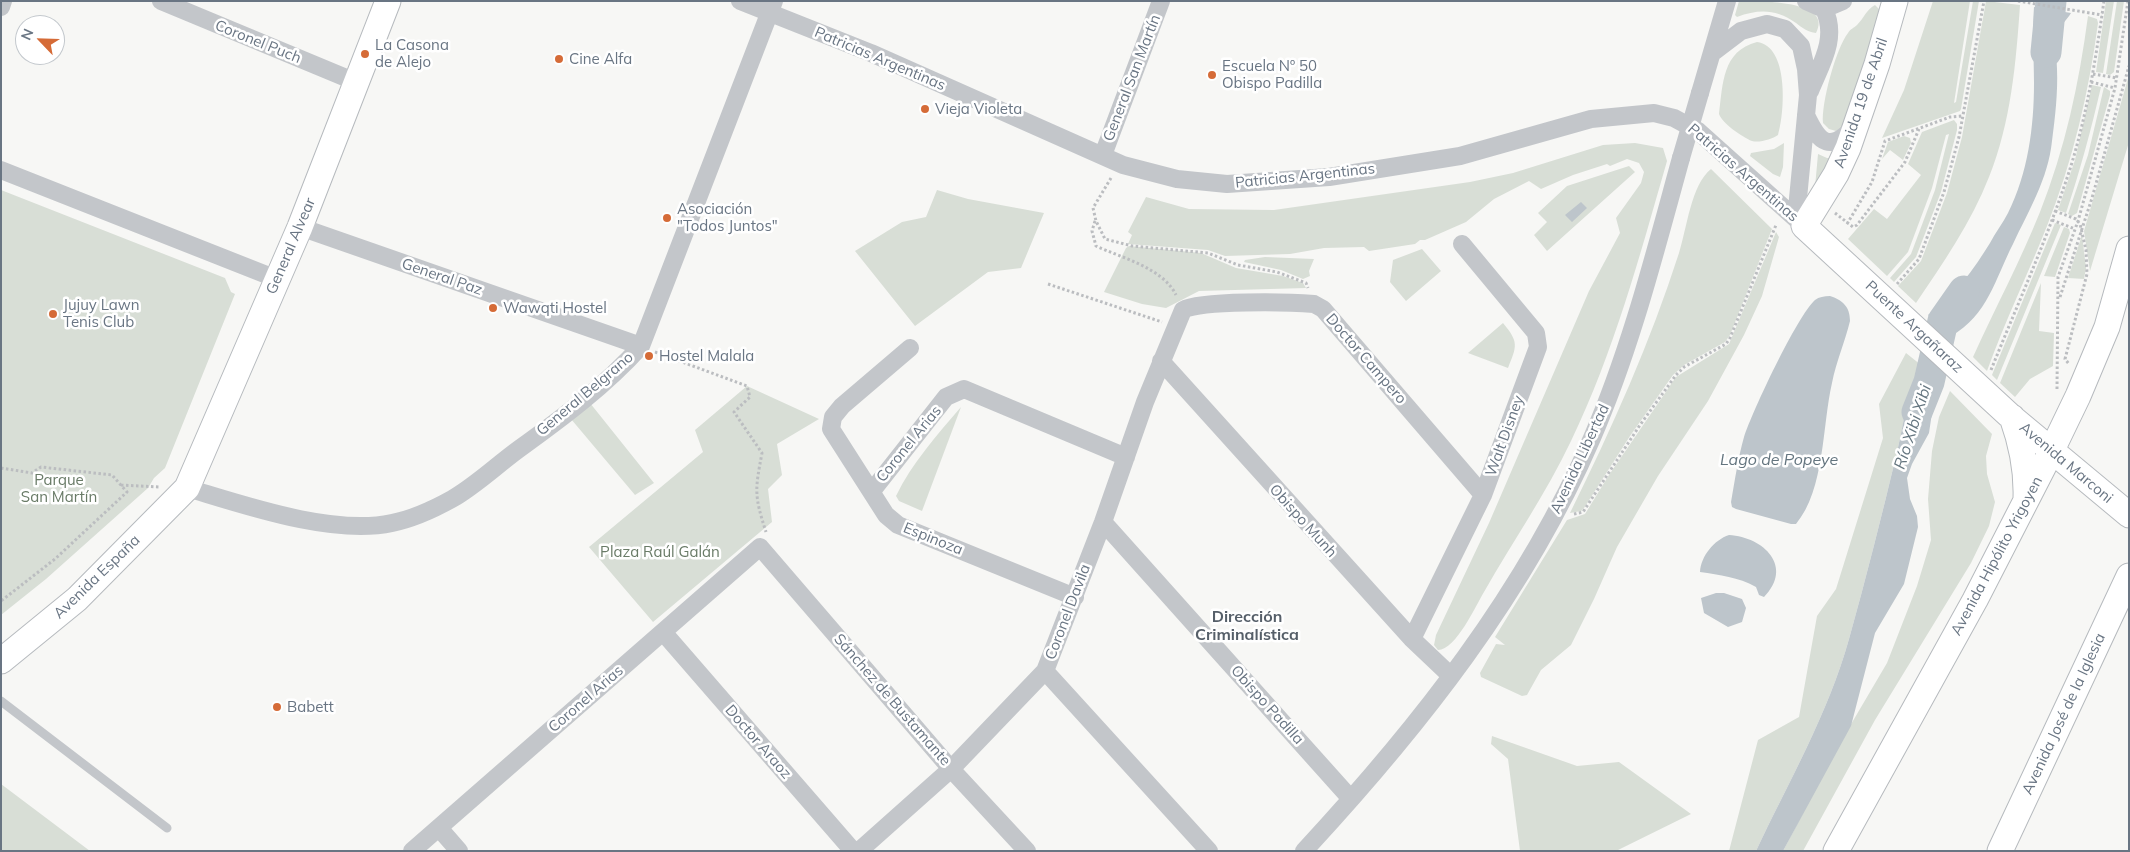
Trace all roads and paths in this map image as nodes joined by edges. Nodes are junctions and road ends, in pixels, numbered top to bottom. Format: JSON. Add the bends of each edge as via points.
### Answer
{"nodes":[{"id":1,"x":3,"y":1,"type":"edge"},
{"id":2,"x":161,"y":1,"type":"edge"},
{"id":3,"x":388,"y":1,"type":"edge"},
{"id":4,"x":740,"y":1,"type":"edge"},
{"id":5,"x":1161,"y":1,"type":"edge"},
{"id":6,"x":1727,"y":1,"type":"edge"},
{"id":7,"x":1806,"y":1,"type":"edge"},
{"id":8,"x":1843,"y":1,"type":"edge"},
{"id":9,"x":1895,"y":1,"type":"edge"},
{"id":10,"x":2018,"y":1,"type":"edge"},
{"id":11,"x":2104,"y":1,"type":"edge"},
{"id":12,"x":2128,"y":1,"type":"edge"},
{"id":13,"x":1982,"y":2,"type":"edge"},
{"id":14,"x":2023,"y":2,"type":"edge"},
{"id":15,"x":1,"y":7,"type":"edge"},
{"id":16,"x":772,"y":7,"type":"edge"},
{"id":17,"x":1824,"y":9,"type":"junction"},
{"id":18,"x":2102,"y":16,"type":"junction"},
{"id":19,"x":1712,"y":53,"type":"junction"},
{"id":20,"x":2129,"y":66,"type":"edge"},
{"id":21,"x":2093,"y":74,"type":"junction"},
{"id":22,"x":2117,"y":80,"type":"junction"},
{"id":23,"x":356,"y":82,"type":"junction"},
{"id":24,"x":2091,"y":82,"type":"junction"},
{"id":25,"x":2116,"y":88,"type":"junction"},
{"id":26,"x":2121,"y":93,"type":"junction"},
{"id":27,"x":1808,"y":95,"type":"junction"},
{"id":28,"x":1806,"y":114,"type":"junction"},
{"id":29,"x":1962,"y":116,"type":"junction"},
{"id":30,"x":1856,"y":124,"type":"junction"},
{"id":31,"x":1919,"y":129,"type":"junction"},
{"id":32,"x":1103,"y":155,"type":"junction"},
{"id":33,"x":1123,"y":165,"type":"junction"},
{"id":34,"x":1,"y":170,"type":"edge"},
{"id":35,"x":2055,"y":211,"type":"junction"},
{"id":36,"x":2052,"y":220,"type":"junction"},
{"id":37,"x":1096,"y":221,"type":"junction"},
{"id":38,"x":1776,"y":221,"type":"dead end"},
{"id":39,"x":2078,"y":221,"type":"junction"},
{"id":40,"x":1800,"y":223,"type":"junction"},
{"id":41,"x":300,"y":227,"type":"junction"},
{"id":42,"x":2075,"y":229,"type":"junction"},
{"id":43,"x":2082,"y":230,"type":"junction"},
{"id":44,"x":1823,"y":243,"type":"joint"},
{"id":45,"x":1462,"y":244,"type":"dead end"},
{"id":46,"x":2129,"y":249,"type":"edge"},
{"id":47,"x":278,"y":280,"type":"junction"},
{"id":48,"x":1048,"y":284,"type":"dead end"},
{"id":49,"x":1896,"y":284,"type":"dead end"},
{"id":50,"x":1306,"y":303,"type":"junction"},
{"id":51,"x":2058,"y":303,"type":"junction"},
{"id":52,"x":1183,"y":310,"type":"junction"},
{"id":53,"x":1176,"y":327,"type":"junction"},
{"id":54,"x":641,"y":346,"type":"junction"},
{"id":55,"x":910,"y":348,"type":"dead end"},
{"id":56,"x":1161,"y":362,"type":"junction"},
{"id":57,"x":2057,"y":362,"type":"junction"},
{"id":58,"x":1990,"y":373,"type":"dead end"},
{"id":59,"x":1668,"y":385,"type":"dead end"},
{"id":60,"x":2057,"y":389,"type":"dead end"},
{"id":61,"x":2008,"y":414,"type":"junction"},
{"id":62,"x":2051,"y":452,"type":"junction"},
{"id":63,"x":1126,"y":457,"type":"junction"},
{"id":64,"x":1,"y":468,"type":"edge"},
{"id":65,"x":121,"y":485,"type":"junction"},
{"id":66,"x":188,"y":488,"type":"junction"},
{"id":67,"x":872,"y":491,"type":"junction"},
{"id":68,"x":1483,"y":495,"type":"junction"},
{"id":69,"x":2026,"y":501,"type":"junction"},
{"id":70,"x":2129,"y":515,"type":"edge"},
{"id":71,"x":1103,"y":522,"type":"junction"},
{"id":72,"x":764,"y":541,"type":"junction"},
{"id":73,"x":2129,"y":576,"type":"edge"},
{"id":74,"x":1075,"y":597,"type":"junction"},
{"id":75,"x":1,"y":601,"type":"edge"},
{"id":76,"x":663,"y":632,"type":"junction"},
{"id":77,"x":1412,"y":639,"type":"junction"},
{"id":78,"x":1,"y":661,"type":"edge"},
{"id":79,"x":1046,"y":671,"type":"junction"},
{"id":80,"x":1451,"y":676,"type":"junction"},
{"id":81,"x":1,"y":702,"type":"edge"},
{"id":82,"x":951,"y":769,"type":"junction"},
{"id":83,"x":1351,"y":800,"type":"junction"},
{"id":84,"x":167,"y":828,"type":"dead end"},
{"id":85,"x":439,"y":828,"type":"junction"},
{"id":86,"x":412,"y":851,"type":"edge"},
{"id":87,"x":459,"y":851,"type":"edge"},
{"id":88,"x":853,"y":851,"type":"edge"},
{"id":89,"x":859,"y":851,"type":"edge"},
{"id":90,"x":1027,"y":851,"type":"edge"},
{"id":91,"x":1209,"y":851,"type":"edge"},
{"id":92,"x":1304,"y":851,"type":"edge"},
{"id":93,"x":1836,"y":851,"type":"edge"},
{"id":94,"x":2000,"y":851,"type":"edge"}],
"edges":[{"from":1,"to":15,"type":"street"},
{"from":2,"to":23,"type":"street","name":"Coronel Puch"},
{"from":3,"to":23,"type":"main road","name":"General Alvear"},
{"from":4,"to":16,"type":"street","name":"Patricias Argentinas"},
{"from":5,"to":32,"type":"street","name":"General San Martín"},
{"from":6,"to":19,"type":"street","name":"Avenida Libertad"},
{"from":7,"to":17,"type":"street"},
{"from":8,"to":17,"type":"street"},
{"from":9,"to":30,"type":"main road","name":"Avenida 19 de Abril"},
{"from":10,"to":14,"type":"path"},
{"from":11,"to":18,"type":"path"},
{"from":12,"to":22,"type":"path"},
{"from":13,"to":29,"type":"path"},
{"from":14,"to":18,"type":"path"},
{"from":16,"to":32,"type":"street","name":"Patricias Argentinas"},
{"from":16,"to":54,"type":"street","name":"General Belgrano"},
{"from":17,"to":27,"type":"street","via":[[1831,28],[1830,42]]},
{"from":18,"to":21,"type":"path"},
{"from":19,"to":27,"type":"street","via":[[1749,27],[1767,24],[1786,29],[1801,46]]},
{"from":19,"to":80,"type":"street","name":"Avenida Libertad","bridge":true,"via":[[1627,347],[1592,438],[1540,540],[1487,628]]},
{"from":20,"to":26,"type":"path"},
{"from":21,"to":22,"type":"path"},
{"from":21,"to":24,"type":"path"},
{"from":22,"to":25,"type":"path"},
{"from":22,"to":26,"type":"path"},
{"from":23,"to":41,"type":"main road","name":"General Alvear"},
{"from":24,"to":25,"type":"path"},
{"from":24,"to":35,"type":"path","via":[[2070,168]]},
{"from":25,"to":39,"type":"path"},
{"from":26,"to":43,"type":"path"},
{"from":27,"to":28,"type":"street"},
{"from":28,"to":30,"type":"street","via":[[1814,132],[1834,143]]},
{"from":28,"to":40,"type":"street"},
{"from":29,"to":31,"type":"path","via":[[1950,117]]},
{"from":29,"to":49,"type":"path","via":[[1944,192],[1919,259]]},
{"from":30,"to":40,"type":"main road","name":"Avenida 19 de Abril","via":[[1836,174]]},
{"from":31,"to":31,"type":"path","via":[[1905,162],[1877,200],[1857,225],[1847,224],[1872,182],[1885,141]]},
{"from":32,"to":33,"type":"street","name":"Patricias Argentinas"},
{"from":33,"to":37,"type":"path","via":[[1108,181],[1093,208]]},
{"from":33,"to":40,"type":"street","name":"Patricias Argentinas","via":[[1194,182],[1236,184],[1298,180],[1460,156],[1590,119],[1654,113],[1698,131]]},
{"from":34,"to":47,"type":"street"},
{"from":35,"to":36,"type":"path"},
{"from":35,"to":39,"type":"path"},
{"from":36,"to":42,"type":"path"},
{"from":36,"to":58,"type":"path"},
{"from":37,"to":50,"type":"path","via":[[1106,239],[1132,246],[1208,253],[1238,265],[1285,274],[1306,283],[1311,294]]},
{"from":37,"to":52,"type":"path","via":[[1092,232],[1096,246],[1156,274],[1170,284]]},
{"from":38,"to":59,"type":"path","via":[[1730,338],[1726,344],[1684,367]]},
{"from":39,"to":42,"type":"path"},
{"from":39,"to":43,"type":"path"},
{"from":40,"to":44,"type":"main road","name":"Patricias Argentinas"},
{"from":41,"to":47,"type":"main road","name":"General Alvear"},
{"from":41,"to":54,"type":"street","name":"General Paz"},
{"from":42,"to":51,"type":"path","via":[[2058,277]]},
{"from":43,"to":51,"type":"path"},
{"from":43,"to":57,"type":"path","via":[[2087,274],[2066,361],[2060,358]]},
{"from":44,"to":61,"type":"main road","name":"Puente Argañaraz"},
{"from":45,"to":68,"type":"street","name":"Walt Disney","via":[[1536,333],[1538,348]]},
{"from":46,"to":62,"type":"main road","name":"Avenida Hipólito Yrigoyen","via":[[2107,327]]},
{"from":47,"to":66,"type":"main road","name":"General Alvear"},
{"from":48,"to":53,"type":"path"},
{"from":50,"to":52,"type":"street","via":[[1192,305]]},
{"from":50,"to":68,"type":"street","name":"Doctor Campero","via":[[1322,309]]},
{"from":51,"to":57,"type":"path"},
{"from":52,"to":53,"type":"street","name":"Coronel Davila"},
{"from":53,"to":56,"type":"street","name":"Coronel Davila"},
{"from":54,"to":66,"type":"street","name":"General Belgrano","via":[[565,416],[453,498],[391,523],[359,526],[306,520],[259,510]]},
{"from":54,"to":72,"type":"path","via":[[747,386],[750,397],[734,412],[762,453],[755,499]]},
{"from":55,"to":67,"type":"street","name":"Espinoza","via":[[833,417],[831,429]]},
{"from":56,"to":63,"type":"street","name":"Coronel Davila"},
{"from":56,"to":77,"type":"street","name":"Obispo Munh"},
{"from":57,"to":60,"type":"path"},
{"from":61,"to":62,"type":"main road","name":"Avenida Marconi"},
{"from":61,"to":69,"type":"main road","via":[[2025,459]]},
{"from":62,"to":69,"type":"main road","name":"Avenida Hipólito Yrigoyen"},
{"from":62,"to":70,"type":"main road","name":"Avenida Marconi"},
{"from":63,"to":67,"type":"street","name":"Coronel Arias","via":[[964,389],[946,397]]},
{"from":63,"to":71,"type":"street","name":"Coronel Davila"},
{"from":64,"to":65,"type":"path","via":[[32,473],[41,467],[112,475]]},
{"from":65,"to":66,"type":"path"},
{"from":65,"to":75,"type":"path","via":[[127,492],[55,558]]},
{"from":66,"to":78,"type":"main road","name":"Avenida España","via":[[77,599]]},
{"from":67,"to":74,"type":"street","name":"Espinoza","via":[[886,515],[898,525]]},
{"from":68,"to":77,"type":"street","name":"Walt Disney"},
{"from":69,"to":93,"type":"main road","name":"Avenida Hipólito Yrigoyen"},
{"from":71,"to":74,"type":"street","name":"Coronel Davila"},
{"from":71,"to":83,"type":"street","name":"Obispo Padilla"},
{"from":72,"to":76,"type":"street","name":"Coronel Arias"},
{"from":72,"to":82,"type":"street","name":"Sánchez de Bustamante"},
{"from":73,"to":94,"type":"main road","name":"Avenida José de la Iglesia"},
{"from":74,"to":79,"type":"street","name":"Coronel Davila"},
{"from":76,"to":85,"type":"street","name":"Coronel Arias"},
{"from":76,"to":88,"type":"street","name":"Doctor Araoz"},
{"from":77,"to":80,"type":"street","name":"Obispo Munh"},
{"from":79,"to":82,"type":"street","name":"Coronel Davila"},
{"from":79,"to":91,"type":"street"},
{"from":80,"to":83,"type":"street","name":"Avenida Libertad"},
{"from":81,"to":84,"type":"lane"},
{"from":82,"to":89,"type":"street","name":"Coronel Davila"},
{"from":82,"to":90,"type":"street","name":"Sánchez de Bustamante"},
{"from":83,"to":92,"type":"street","name":"Avenida Libertad"},
{"from":85,"to":86,"type":"street","name":"Coronel Arias"},
{"from":85,"to":87,"type":"street"}]}
